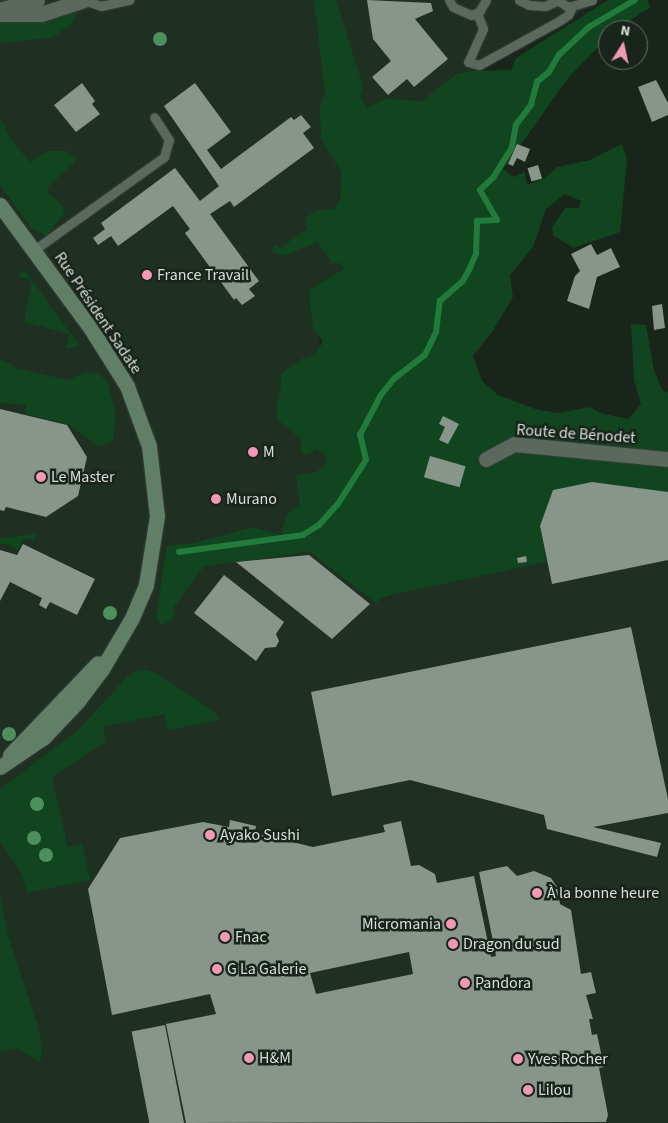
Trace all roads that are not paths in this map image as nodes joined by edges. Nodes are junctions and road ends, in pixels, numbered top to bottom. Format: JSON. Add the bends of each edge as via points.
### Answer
{"nodes":[{"id":1,"x":37,"y":0,"type":"edge"},
{"id":2,"x":83,"y":0,"type":"edge"},
{"id":3,"x":129,"y":0,"type":"edge"},
{"id":4,"x":449,"y":0,"type":"edge"},
{"id":5,"x":486,"y":0,"type":"edge"},
{"id":6,"x":519,"y":0,"type":"edge"},
{"id":7,"x":592,"y":0,"type":"edge"},
{"id":8,"x":557,"y":1,"type":"edge"},
{"id":9,"x":572,"y":7,"type":"junction"},
{"id":10,"x":0,"y":10,"type":"edge"},
{"id":11,"x":477,"y":13,"type":"junction"},
{"id":12,"x":0,"y":14,"type":"edge"},
{"id":13,"x":154,"y":116,"type":"dead end"},
{"id":14,"x":0,"y":205,"type":"edge"},
{"id":15,"x":34,"y":250,"type":"junction"},
{"id":16,"x":486,"y":459,"type":"dead end"},
{"id":17,"x":668,"y":459,"type":"edge"},
{"id":18,"x":1,"y":767,"type":"edge"}],
"edges":[{"from":1,"to":10,"type":"street"},
{"from":2,"to":3,"type":"lane","via":[[101,6]]},
{"from":2,"to":12,"type":"street","via":[[41,14]]},
{"from":4,"to":11,"type":"lane","via":[[463,12]]},
{"from":5,"to":11,"type":"lane"},
{"from":6,"to":8,"type":"lane","via":[[529,5],[545,6]]},
{"from":7,"to":9,"type":"lane"},
{"from":8,"to":9,"type":"lane","via":[[563,7]]},
{"from":9,"to":11,"type":"lane","via":[[568,15],[559,21],[479,65],[468,62],[468,56],[481,37]]},
{"from":13,"to":15,"type":"lane","via":[[169,140],[164,157]]},
{"from":14,"to":15,"type":"street","name":"Rue Président Sadate"},
{"from":15,"to":18,"type":"street","name":"Rue Président Sadate","via":[[120,373],[136,407],[148,446],[156,491],[152,560],[141,598],[93,682],[34,745]]},
{"from":16,"to":17,"type":"street","name":"Route de Bénodet","via":[[514,444]]}]}
